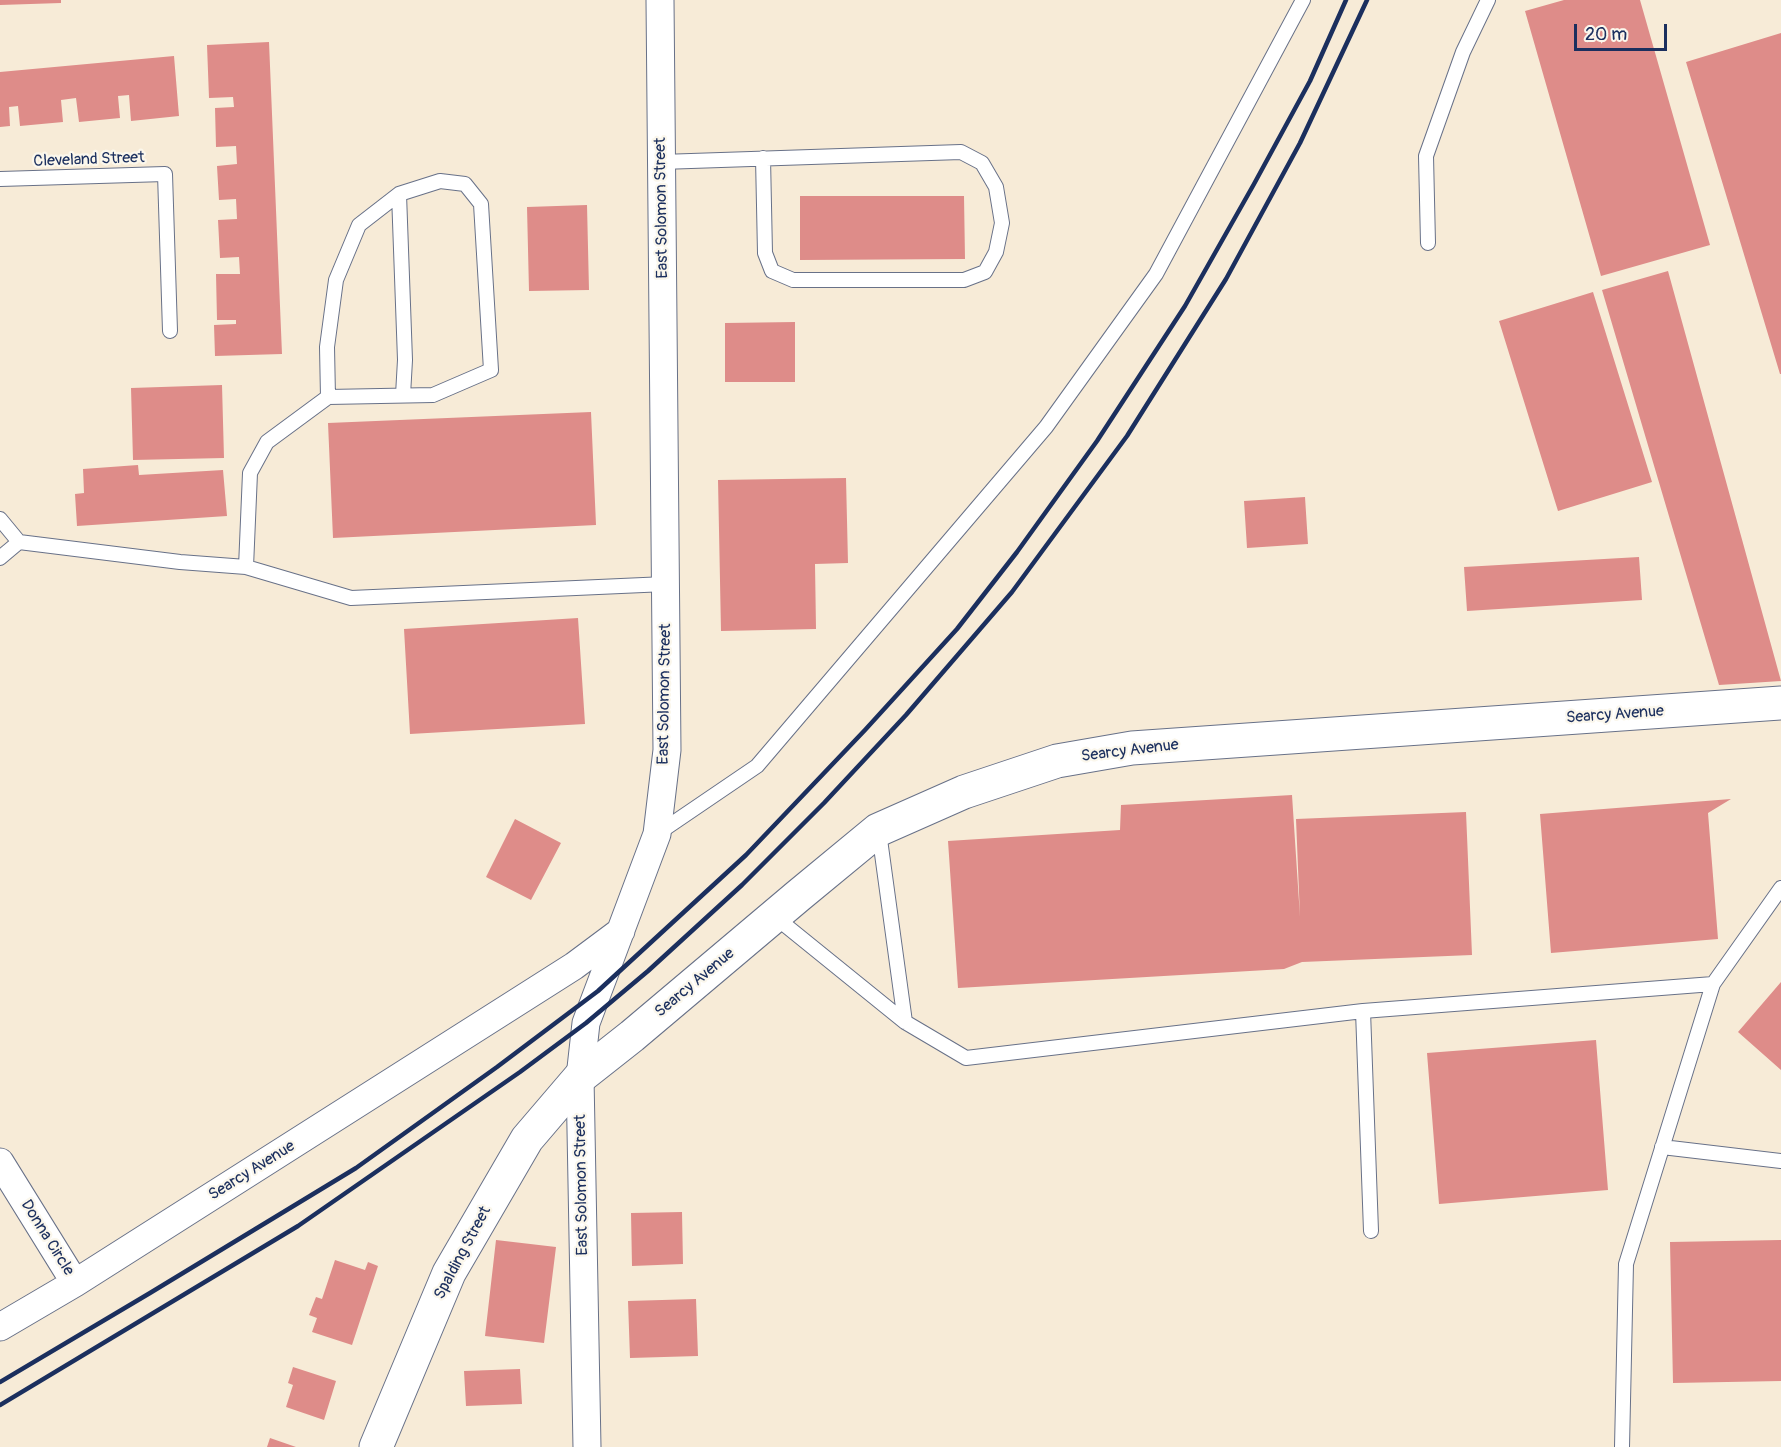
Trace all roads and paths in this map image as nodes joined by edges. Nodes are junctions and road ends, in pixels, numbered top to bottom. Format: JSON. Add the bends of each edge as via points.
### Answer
{"nodes":[{"id":1,"x":660,"y":0,"type":"edge"},
{"id":2,"x":1303,"y":0,"type":"edge"},
{"id":3,"x":1488,"y":0,"type":"edge"},
{"id":4,"x":763,"y":158,"type":"junction"},
{"id":5,"x":661,"y":162,"type":"junction"},
{"id":6,"x":0,"y":179,"type":"edge"},
{"id":7,"x":399,"y":194,"type":"junction"},
{"id":8,"x":1428,"y":243,"type":"dead end"},
{"id":9,"x":170,"y":331,"type":"dead end"},
{"id":10,"x":403,"y":395,"type":"junction"},
{"id":11,"x":328,"y":397,"type":"junction"},
{"id":12,"x":0,"y":519,"type":"edge"},
{"id":13,"x":19,"y":542,"type":"junction"},
{"id":14,"x":0,"y":558,"type":"edge"},
{"id":15,"x":246,"y":567,"type":"junction"},
{"id":16,"x":666,"y":584,"type":"junction"},
{"id":17,"x":1781,"y":704,"type":"edge"},
{"id":18,"x":878,"y":830,"type":"junction"},
{"id":19,"x":657,"y":834,"type":"junction"},
{"id":20,"x":1781,"y":888,"type":"edge"},
{"id":21,"x":774,"y":916,"type":"junction"},
{"id":22,"x":621,"y":931,"type":"junction"},
{"id":23,"x":1713,"y":984,"type":"junction"},
{"id":24,"x":1363,"y":1011,"type":"junction"},
{"id":25,"x":905,"y":1022,"type":"junction"},
{"id":26,"x":580,"y":1077,"type":"junction"},
{"id":27,"x":1662,"y":1148,"type":"junction"},
{"id":28,"x":1781,"y":1161,"type":"edge"},
{"id":29,"x":0,"y":1162,"type":"edge"},
{"id":30,"x":1371,"y":1231,"type":"dead end"},
{"id":31,"x":75,"y":1283,"type":"junction"},
{"id":32,"x":0,"y":1327,"type":"edge"},
{"id":33,"x":376,"y":1447,"type":"edge"},
{"id":34,"x":587,"y":1447,"type":"edge"},
{"id":35,"x":1622,"y":1447,"type":"edge"}],
"edges":[{"from":1,"to":5,"type":"street","name":"East Solomon Street"},
{"from":2,"to":19,"type":"lane","via":[[1156,274],[1046,428],[757,766]]},
{"from":3,"to":8,"type":"lane","via":[[1463,52],[1426,156]]},
{"from":4,"to":4,"type":"lane","via":[[961,152],[982,163],[996,187],[1002,223],[996,252],[985,272],[964,280],[793,280],[772,271],[765,254]]},
{"from":4,"to":5,"type":"lane"},
{"from":5,"to":16,"type":"street","name":"East Solomon Street"},
{"from":6,"to":9,"type":"lane","name":"Cleveland Street","via":[[165,174]]},
{"from":7,"to":10,"type":"lane"},
{"from":7,"to":10,"type":"lane","via":[[440,181],[465,184],[481,204],[491,370],[434,395]]},
{"from":7,"to":11,"type":"lane","via":[[359,225],[336,280],[327,347]]},
{"from":10,"to":11,"type":"lane"},
{"from":11,"to":15,"type":"lane","via":[[267,442],[250,473]]},
{"from":12,"to":13,"type":"lane"},
{"from":13,"to":14,"type":"lane"},
{"from":13,"to":15,"type":"lane"},
{"from":15,"to":16,"type":"lane","via":[[351,598]]},
{"from":16,"to":19,"type":"street","name":"East Solomon Street","via":[[667,750]]},
{"from":17,"to":18,"type":"street","name":"Searcy Avenue","via":[[1132,748],[1057,761],[964,792]]},
{"from":18,"to":21,"type":"street","name":"Searcy Avenue"},
{"from":18,"to":25,"type":"lane"},
{"from":19,"to":22,"type":"street","name":"East Solomon Street"},
{"from":20,"to":23,"type":"lane"},
{"from":21,"to":25,"type":"lane"},
{"from":21,"to":26,"type":"street","name":"Searcy Avenue"},
{"from":22,"to":26,"type":"street","name":"East Solomon Street","via":[[586,1023]]},
{"from":22,"to":31,"type":"street","name":"Searcy Avenue","via":[[574,966]]},
{"from":23,"to":24,"type":"lane"},
{"from":23,"to":27,"type":"lane"},
{"from":24,"to":25,"type":"lane","via":[[966,1058]]},
{"from":24,"to":30,"type":"lane"},
{"from":26,"to":33,"type":"street","name":"Spalding Street","via":[[527,1139],[449,1273]]},
{"from":26,"to":34,"type":"street","name":"East Solomon Street"},
{"from":27,"to":28,"type":"lane"},
{"from":27,"to":35,"type":"lane","via":[[1626,1264]]},
{"from":29,"to":31,"type":"street","name":"Donna Circle"},
{"from":31,"to":32,"type":"street","name":"Searcy Avenue"}]}
